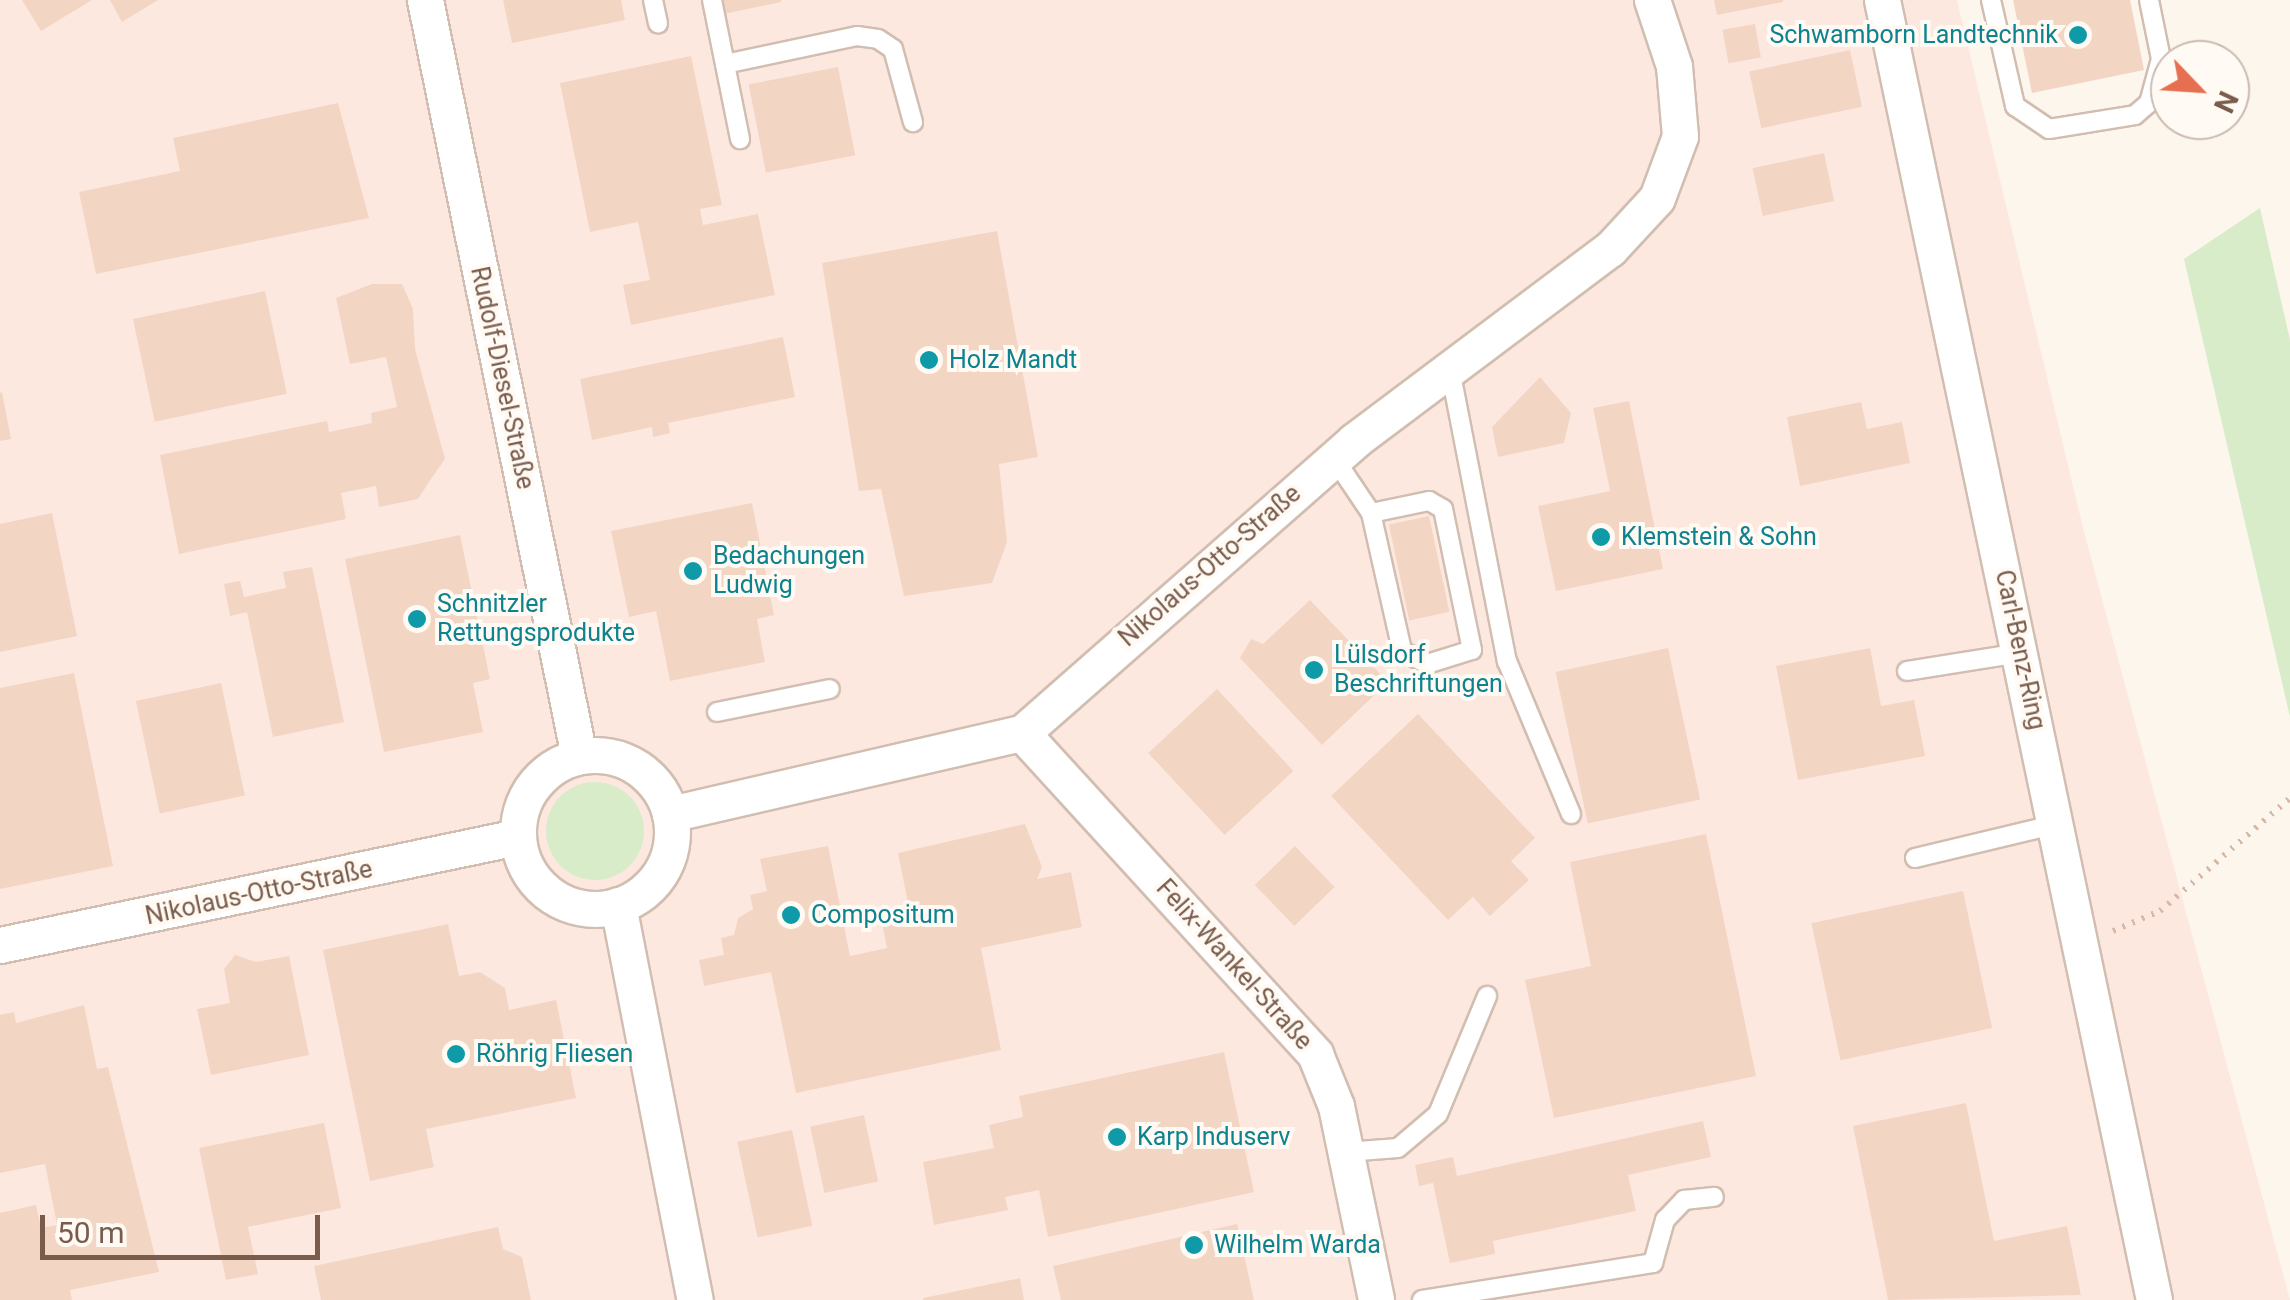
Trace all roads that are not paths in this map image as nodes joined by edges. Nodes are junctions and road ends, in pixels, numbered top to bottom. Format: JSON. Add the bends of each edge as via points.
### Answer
{"nodes":[{"id":1,"x":425,"y":0,"type":"edge"},
{"id":2,"x":652,"y":0,"type":"edge"},
{"id":3,"x":712,"y":0,"type":"edge"},
{"id":4,"x":1652,"y":0,"type":"edge"},
{"id":5,"x":1882,"y":0,"type":"edge"},
{"id":6,"x":1991,"y":0,"type":"edge"},
{"id":7,"x":2150,"y":0,"type":"edge"},
{"id":8,"x":658,"y":24,"type":"dead end"},
{"id":9,"x":725,"y":64,"type":"junction"},
{"id":10,"x":913,"y":122,"type":"dead end"},
{"id":11,"x":740,"y":139,"type":"dead end"},
{"id":12,"x":1450,"y":369,"type":"junction"},
{"id":13,"x":1334,"y":458,"type":"junction"},
{"id":14,"x":1371,"y":513,"type":"junction"},
{"id":15,"x":2020,"y":653,"type":"junction"},
{"id":16,"x":1907,"y":670,"type":"dead end"},
{"id":17,"x":830,"y":689,"type":"dead end"},
{"id":18,"x":717,"y":712,"type":"dead end"},
{"id":19,"x":1022,"y":734,"type":"junction"},
{"id":20,"x":578,"y":756,"type":"junction"},
{"id":21,"x":670,"y":814,"type":"junction"},
{"id":22,"x":1571,"y":814,"type":"dead end"},
{"id":23,"x":2056,"y":824,"type":"junction"},
{"id":24,"x":518,"y":836,"type":"junction"},
{"id":25,"x":1914,"y":858,"type":"dead end"},
{"id":26,"x":618,"y":906,"type":"junction"},
{"id":27,"x":0,"y":944,"type":"edge"},
{"id":28,"x":1487,"y":996,"type":"dead end"},
{"id":29,"x":1346,"y":1152,"type":"junction"},
{"id":30,"x":1714,"y":1196,"type":"dead end"},
{"id":31,"x":694,"y":1300,"type":"edge"},
{"id":32,"x":1376,"y":1300,"type":"edge"},
{"id":33,"x":1422,"y":1300,"type":"edge"},
{"id":34,"x":2154,"y":1300,"type":"edge"}],
"edges":[{"from":1,"to":20,"type":"street","name":"Rudolf-Diesel-Straße"},
{"from":2,"to":8,"type":"lane"},
{"from":3,"to":9,"type":"lane"},
{"from":4,"to":12,"type":"street","name":"Nikolaus-Otto-Straße","via":[[1681,104],[1672,168],[1657,198],[1610,249]]},
{"from":5,"to":15,"type":"street","name":"Carl-Benz-Ring"},
{"from":6,"to":7,"type":"lane","via":[[2016,106],[2049,129],[2134,115],[2149,103],[2161,58]]},
{"from":9,"to":10,"type":"lane","via":[[857,36],[878,39],[893,49]]},
{"from":9,"to":11,"type":"lane"},
{"from":12,"to":13,"type":"street","name":"Nikolaus-Otto-Straße"},
{"from":12,"to":22,"type":"lane","via":[[1507,661]]},
{"from":13,"to":14,"type":"lane"},
{"from":13,"to":19,"type":"street","name":"Nikolaus-Otto-Straße"},
{"from":14,"to":14,"type":"lane","via":[[1402,651],[1427,664],[1472,650],[1443,509],[1428,502]]},
{"from":15,"to":16,"type":"lane"},
{"from":15,"to":23,"type":"street","name":"Carl-Benz-Ring"},
{"from":17,"to":18,"type":"lane"},
{"from":19,"to":21,"type":"street","name":"Nikolaus-Otto-Straße"},
{"from":19,"to":29,"type":"street","name":"Felix-Wankel-Straße","via":[[1302,1034],[1336,1106]]},
{"from":20,"to":21,"type":"street","via":[[626,760],[661,792]]},
{"from":20,"to":24,"type":"street","via":[[540,776],[519,814]]},
{"from":21,"to":26,"type":"street","via":[[667,860],[656,880]]},
{"from":23,"to":25,"type":"lane"},
{"from":23,"to":34,"type":"street","name":"Carl-Benz-Ring"},
{"from":24,"to":26,"type":"street","via":[[522,859],[550,896],[595,910]]},
{"from":24,"to":27,"type":"street","name":"Nikolaus-Otto-Straße"},
{"from":26,"to":31,"type":"street"},
{"from":28,"to":29,"type":"lane","via":[[1438,1114],[1398,1148]]},
{"from":29,"to":32,"type":"street","name":"Felix-Wankel-Straße"},
{"from":30,"to":33,"type":"lane","via":[[1684,1200],[1665,1220],[1653,1263]]}]}
